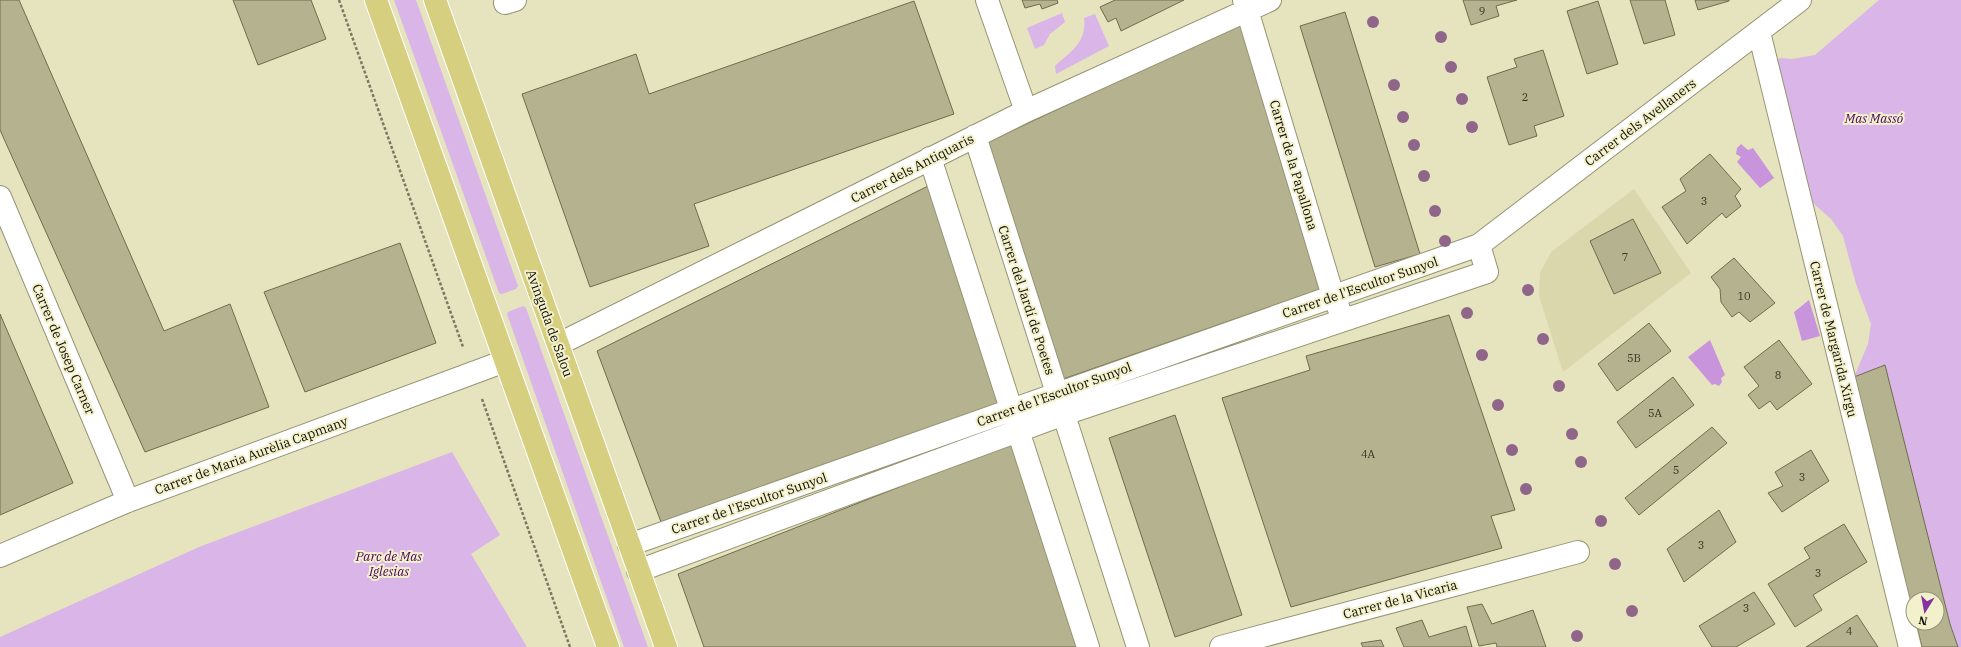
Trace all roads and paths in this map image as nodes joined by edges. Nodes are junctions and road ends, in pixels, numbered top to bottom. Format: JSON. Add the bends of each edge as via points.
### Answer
{"nodes":[{"id":1,"x":339,"y":0,"type":"edge"},
{"id":2,"x":376,"y":0,"type":"edge"},
{"id":3,"x":435,"y":0,"type":"edge"},
{"id":4,"x":987,"y":0,"type":"edge"},
{"id":5,"x":1270,"y":0,"type":"edge"},
{"id":6,"x":1800,"y":0,"type":"edge"},
{"id":7,"x":1246,"y":4,"type":"edge"},
{"id":8,"x":1759,"y":32,"type":"junction"},
{"id":9,"x":1026,"y":111,"type":"junction"},
{"id":10,"x":975,"y":136,"type":"junction"},
{"id":11,"x":930,"y":158,"type":"junction"},
{"id":12,"x":0,"y":198,"type":"edge"},
{"id":13,"x":1479,"y":244,"type":"junction"},
{"id":14,"x":1333,"y":296,"type":"junction"},
{"id":15,"x":1344,"y":320,"type":"junction"},
{"id":16,"x":559,"y":344,"type":"junction"},
{"id":17,"x":464,"y":348,"type":"dead end"},
{"id":18,"x":505,"y":361,"type":"junction"},
{"id":19,"x":1057,"y":393,"type":"junction"},
{"id":20,"x":481,"y":397,"type":"dead end"},
{"id":21,"x":1011,"y":410,"type":"junction"},
{"id":22,"x":1064,"y":414,"type":"junction"},
{"id":23,"x":1018,"y":431,"type":"junction"},
{"id":24,"x":128,"y":501,"type":"junction"},
{"id":25,"x":629,"y":545,"type":"junction"},
{"id":26,"x":1578,"y":552,"type":"dead end"},
{"id":27,"x":0,"y":556,"type":"edge"},
{"id":28,"x":638,"y":571,"type":"junction"},
{"id":29,"x":570,"y":647,"type":"edge"},
{"id":30,"x":608,"y":647,"type":"edge"},
{"id":31,"x":666,"y":647,"type":"edge"},
{"id":32,"x":1088,"y":647,"type":"edge"},
{"id":33,"x":1138,"y":647,"type":"edge"},
{"id":34,"x":1221,"y":647,"type":"edge"},
{"id":35,"x":1910,"y":647,"type":"edge"}],
"edges":[{"from":1,"to":17,"type":"path"},
{"from":2,"to":18,"type":"main road"},
{"from":3,"to":16,"type":"main road","name":"Avinguda de Salou"},
{"from":4,"to":9,"type":"street"},
{"from":5,"to":7,"type":"street","name":"Carrer dels Antiquaris"},
{"from":6,"to":8,"type":"street","name":"Carrer dels Avellaners"},
{"from":7,"to":9,"type":"street","name":"Carrer dels Antiquaris"},
{"from":7,"to":14,"type":"street","name":"Carrer de la Papallona"},
{"from":8,"to":13,"type":"street","name":"Carrer dels Avellaners"},
{"from":8,"to":35,"type":"street","name":"Carrer de Margarida Xirgu"},
{"from":9,"to":10,"type":"street","name":"Carrer dels Antiquaris"},
{"from":10,"to":11,"type":"street","name":"Carrer dels Antiquaris"},
{"from":10,"to":19,"type":"street","name":"Carrer del Jardí de Poetes"},
{"from":11,"to":16,"type":"street","name":"Carrer dels Antiquaris"},
{"from":11,"to":21,"type":"street"},
{"from":12,"to":24,"type":"street","name":"Carrer de Josep Carner"},
{"from":13,"to":14,"type":"street","name":"Carrer de l'Escultor Sunyol"},
{"from":13,"to":15,"type":"street","name":"Carrer de l'Escultor Sunyol","via":[[1487,272]]},
{"from":14,"to":15,"type":"street","name":"Carrer de la Papallona"},
{"from":14,"to":19,"type":"street","name":"Carrer de l'Escultor Sunyol"},
{"from":15,"to":22,"type":"street","name":"Carrer de l'Escultor Sunyol"},
{"from":16,"to":25,"type":"main road","name":"Avinguda de Salou"},
{"from":18,"to":24,"type":"street","name":"Carrer de Maria Aurèlia Capmany"},
{"from":18,"to":30,"type":"main road"},
{"from":19,"to":21,"type":"street","name":"Carrer de l'Escultor Sunyol"},
{"from":19,"to":22,"type":"street","name":"Carrer del Jardí de Poetes"},
{"from":20,"to":29,"type":"path"},
{"from":21,"to":23,"type":"street"},
{"from":21,"to":25,"type":"street","name":"Carrer de l'Escultor Sunyol"},
{"from":22,"to":23,"type":"street","name":"Carrer de l'Escultor Sunyol"},
{"from":22,"to":33,"type":"street","name":"Carrer del Jardí de Poetes"},
{"from":23,"to":28,"type":"street","name":"Carrer de l'Escultor Sunyol"},
{"from":23,"to":32,"type":"street"},
{"from":24,"to":27,"type":"street","name":"Carrer de Maria Aurèlia Capmany"},
{"from":25,"to":28,"type":"main road","name":"Avinguda de Salou"},
{"from":26,"to":34,"type":"street","name":"Carrer de la Vicaria"},
{"from":28,"to":31,"type":"main road","name":"Avinguda de Salou"}]}
